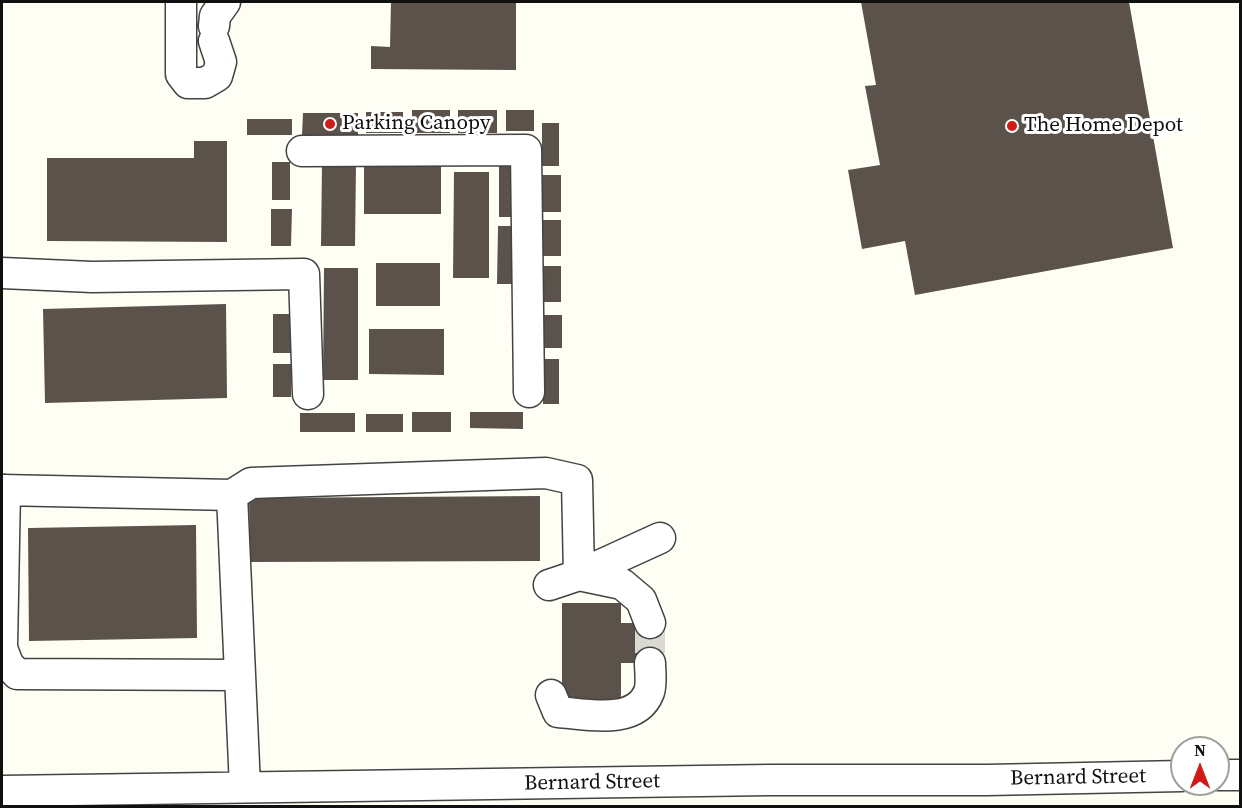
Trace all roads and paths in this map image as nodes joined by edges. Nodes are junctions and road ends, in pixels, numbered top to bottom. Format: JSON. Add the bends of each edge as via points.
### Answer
{"nodes":[{"id":1,"x":181,"y":3,"type":"edge"},
{"id":2,"x":218,"y":23,"type":"edge"},
{"id":3,"x":302,"y":151,"type":"dead end"},
{"id":4,"x":2,"y":273,"type":"edge"},
{"id":5,"x":529,"y":392,"type":"dead end"},
{"id":6,"x":308,"y":394,"type":"dead end"},
{"id":7,"x":3,"y":490,"type":"edge"},
{"id":8,"x":232,"y":495,"type":"junction"},
{"id":9,"x":660,"y":538,"type":"dead end"},
{"id":10,"x":579,"y":575,"type":"junction"},
{"id":11,"x":549,"y":585,"type":"dead end"},
{"id":12,"x":650,"y":623,"type":"tunnel mouth"},
{"id":13,"x":2,"y":647,"type":"edge"},
{"id":14,"x":650,"y":663,"type":"tunnel mouth"},
{"id":15,"x":240,"y":675,"type":"junction"},
{"id":16,"x":551,"y":695,"type":"dead end"},
{"id":17,"x":1170,"y":776,"type":"edge"},
{"id":18,"x":245,"y":787,"type":"junction"},
{"id":19,"x":2,"y":791,"type":"edge"},
{"id":20,"x":461,"y":795,"type":"edge"},
{"id":21,"x":526,"y":795,"type":"edge"}],
"edges":[{"from":1,"to":2,"type":"street","via":[[182,74],[188,83],[205,83],[217,76],[221,62]]},
{"from":3,"to":5,"type":"street","via":[[526,150]]},
{"from":4,"to":6,"type":"street","via":[[92,278],[304,274]]},
{"from":7,"to":8,"type":"street"},
{"from":7,"to":13,"type":"street"},
{"from":8,"to":10,"type":"street","via":[[251,483],[546,472],[577,480]]},
{"from":8,"to":15,"type":"street"},
{"from":9,"to":10,"type":"street"},
{"from":10,"to":11,"type":"street"},
{"from":10,"to":12,"type":"street","via":[[622,584],[641,600]]},
{"from":13,"to":15,"type":"street","via":[[8,664],[17,674]]},
{"from":14,"to":16,"type":"street","via":[[650,691],[638,707],[622,715],[558,712]]},
{"from":15,"to":18,"type":"street"},
{"from":17,"to":21,"type":"street","name":"Bernard Street"},
{"from":18,"to":19,"type":"street","name":"Bernard Street"},
{"from":18,"to":20,"type":"street","name":"Bernard Street"},
{"from":20,"to":21,"type":"street","name":"Bernard Street"}]}
